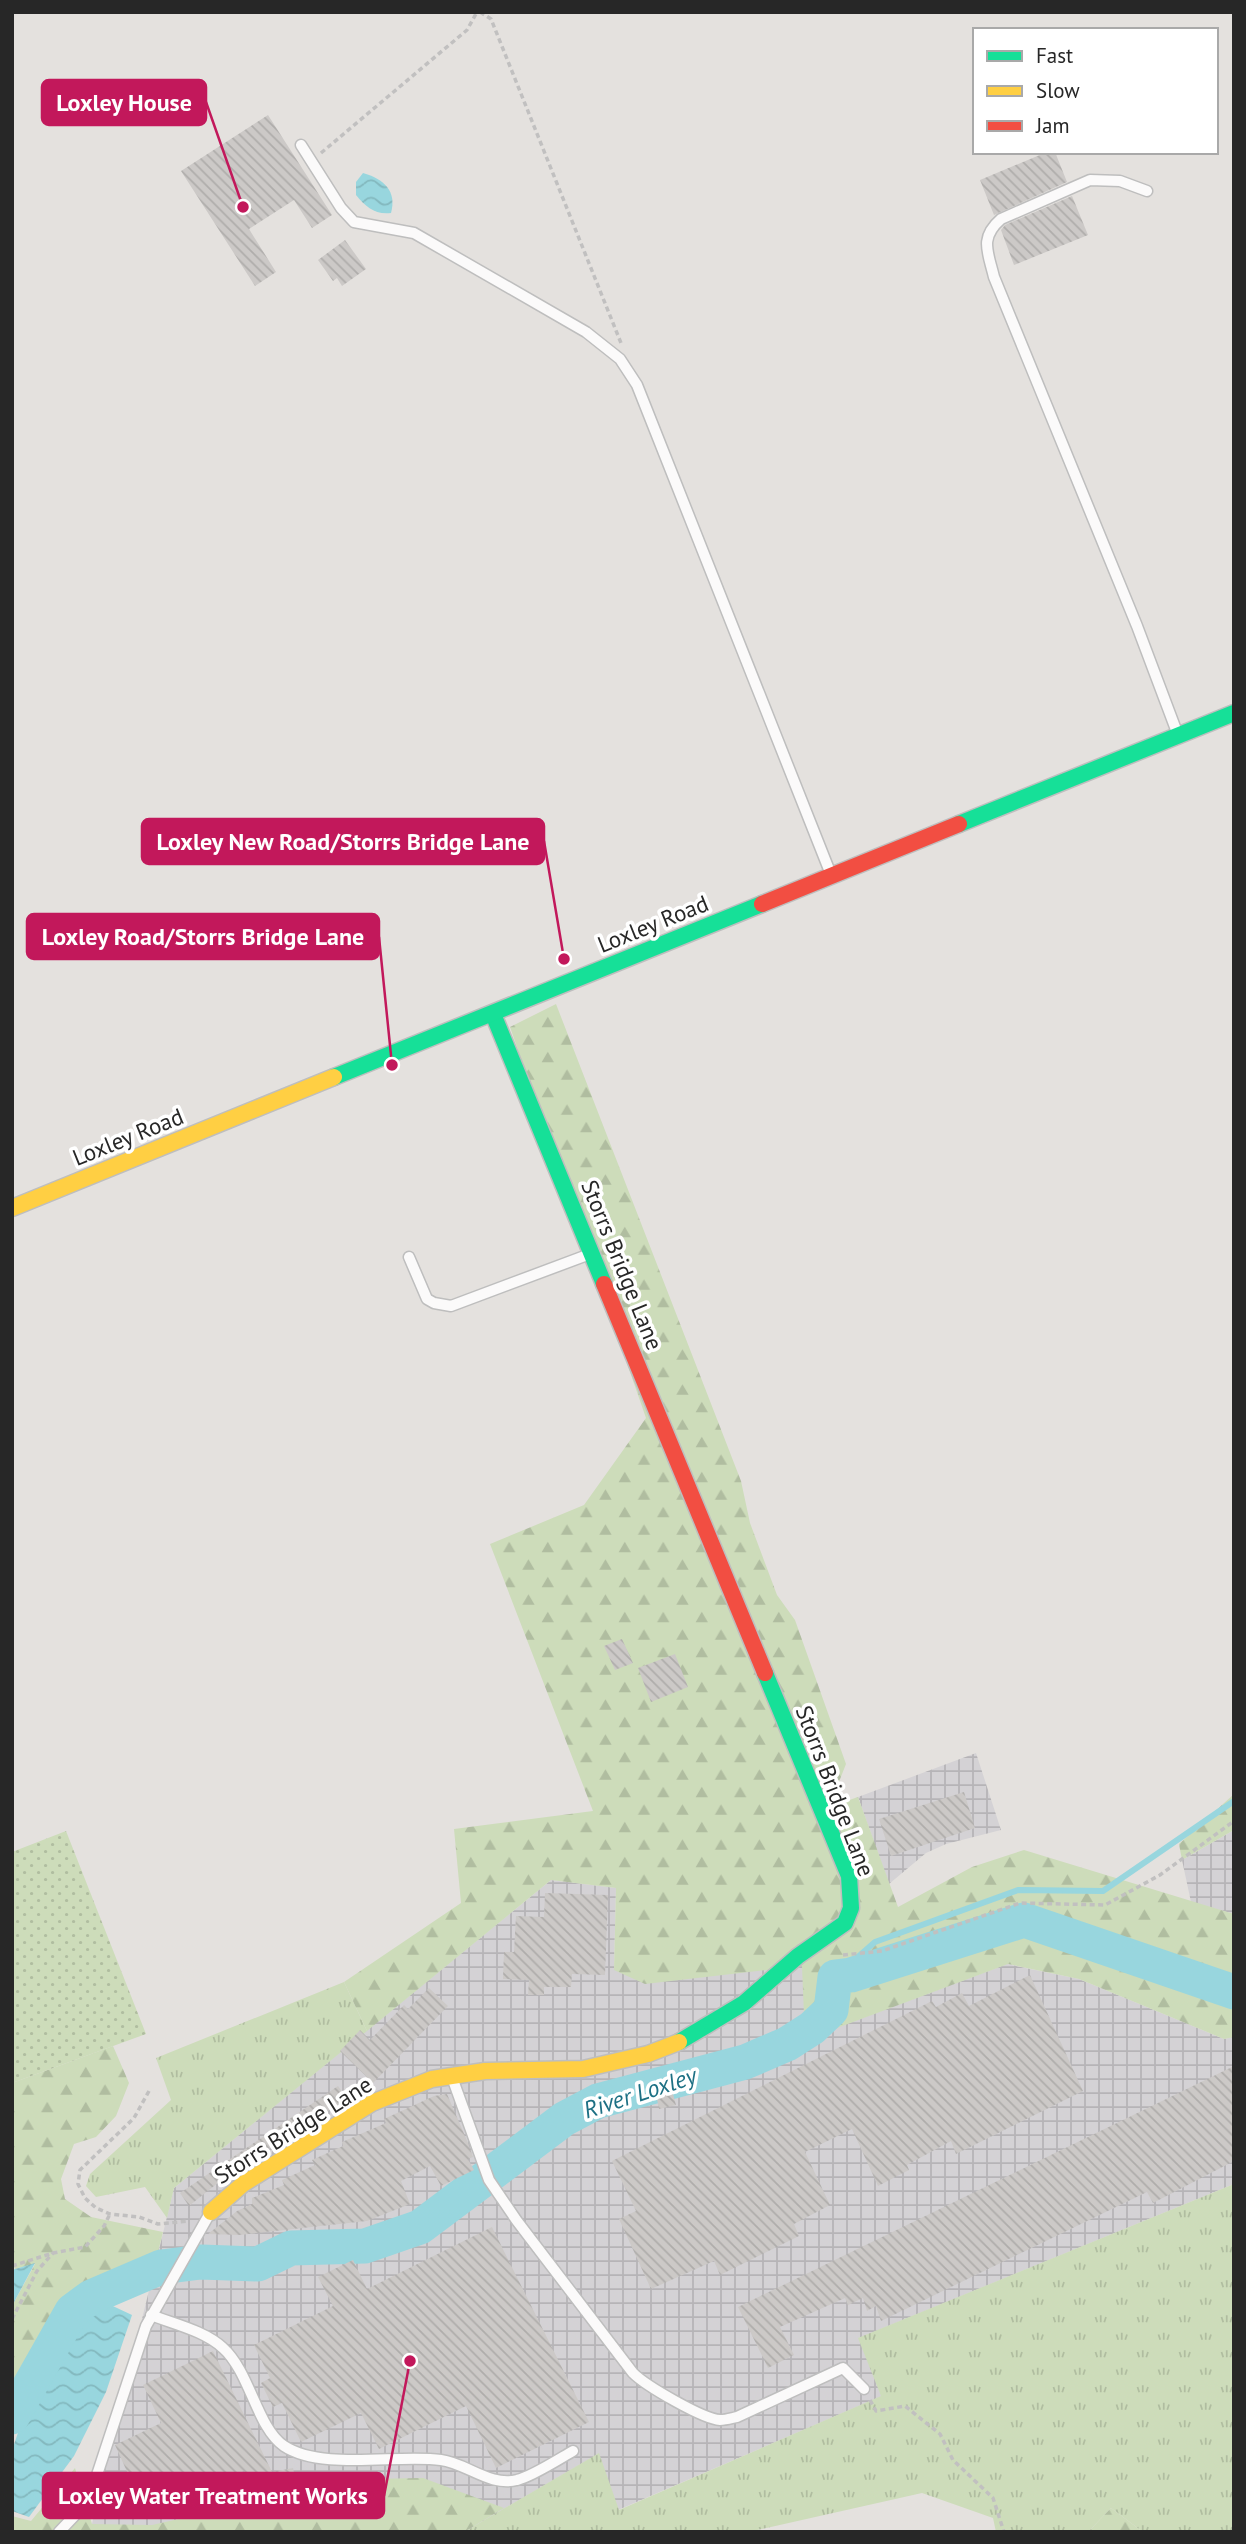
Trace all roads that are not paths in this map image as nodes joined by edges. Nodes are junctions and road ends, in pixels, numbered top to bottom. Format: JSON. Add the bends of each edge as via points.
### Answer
{"nodes":[{"id":1,"x":301,"y":145,"type":"dead end"},
{"id":2,"x":1147,"y":191,"type":"dead end"},
{"id":3,"x":1234,"y":713,"type":"edge"},
{"id":4,"x":1178,"y":736,"type":"junction"},
{"id":5,"x":831,"y":876,"type":"junction"},
{"id":6,"x":493,"y":1014,"type":"junction"},
{"id":7,"x":12,"y":1208,"type":"edge"},
{"id":8,"x":592,"y":1254,"type":"junction"},
{"id":9,"x":408,"y":1257,"type":"dead end"},
{"id":10,"x":452,"y":2076,"type":"junction"},
{"id":11,"x":211,"y":2212,"type":"joint"},
{"id":12,"x":151,"y":2315,"type":"junction"},
{"id":13,"x":864,"y":2389,"type":"dead end"},
{"id":14,"x":573,"y":2451,"type":"dead end"},
{"id":15,"x":59,"y":2532,"type":"edge"}],
"edges":[{"from":1,"to":5,"type":"lane","via":[[355,222],[414,233],[586,331],[620,359],[637,385]]},
{"from":2,"to":4,"type":"lane","via":[[1120,181],[1090,180],[1001,219],[991,228],[986,244],[993,277]]},
{"from":3,"to":4,"type":"street","name":"Loxley Road"},
{"from":4,"to":5,"type":"street","name":"Loxley Road"},
{"from":5,"to":6,"type":"street","name":"Loxley Road"},
{"from":6,"to":7,"type":"street","name":"Loxley Road"},
{"from":6,"to":8,"type":"street","name":"Storrs Bridge Lane"},
{"from":8,"to":9,"type":"lane","via":[[451,1306],[426,1299]]},
{"from":8,"to":10,"type":"street","name":"Storrs Bridge Lane","via":[[849,1876],[851,1908],[845,1923],[825,1939],[744,2003],[686,2040],[583,2069]]},
{"from":10,"to":11,"type":"street","name":"Storrs Bridge Lane","via":[[372,2102],[243,2184]]},
{"from":10,"to":13,"type":"lane","via":[[480,2160],[501,2199],[643,2383],[705,2417],[722,2420],[844,2368]]},
{"from":11,"to":12,"type":"lane"},
{"from":12,"to":14,"type":"lane","via":[[225,2349],[272,2435],[284,2446],[314,2458],[443,2460],[494,2480],[517,2480]]},
{"from":12,"to":15,"type":"lane","via":[[92,2490]]}]}
